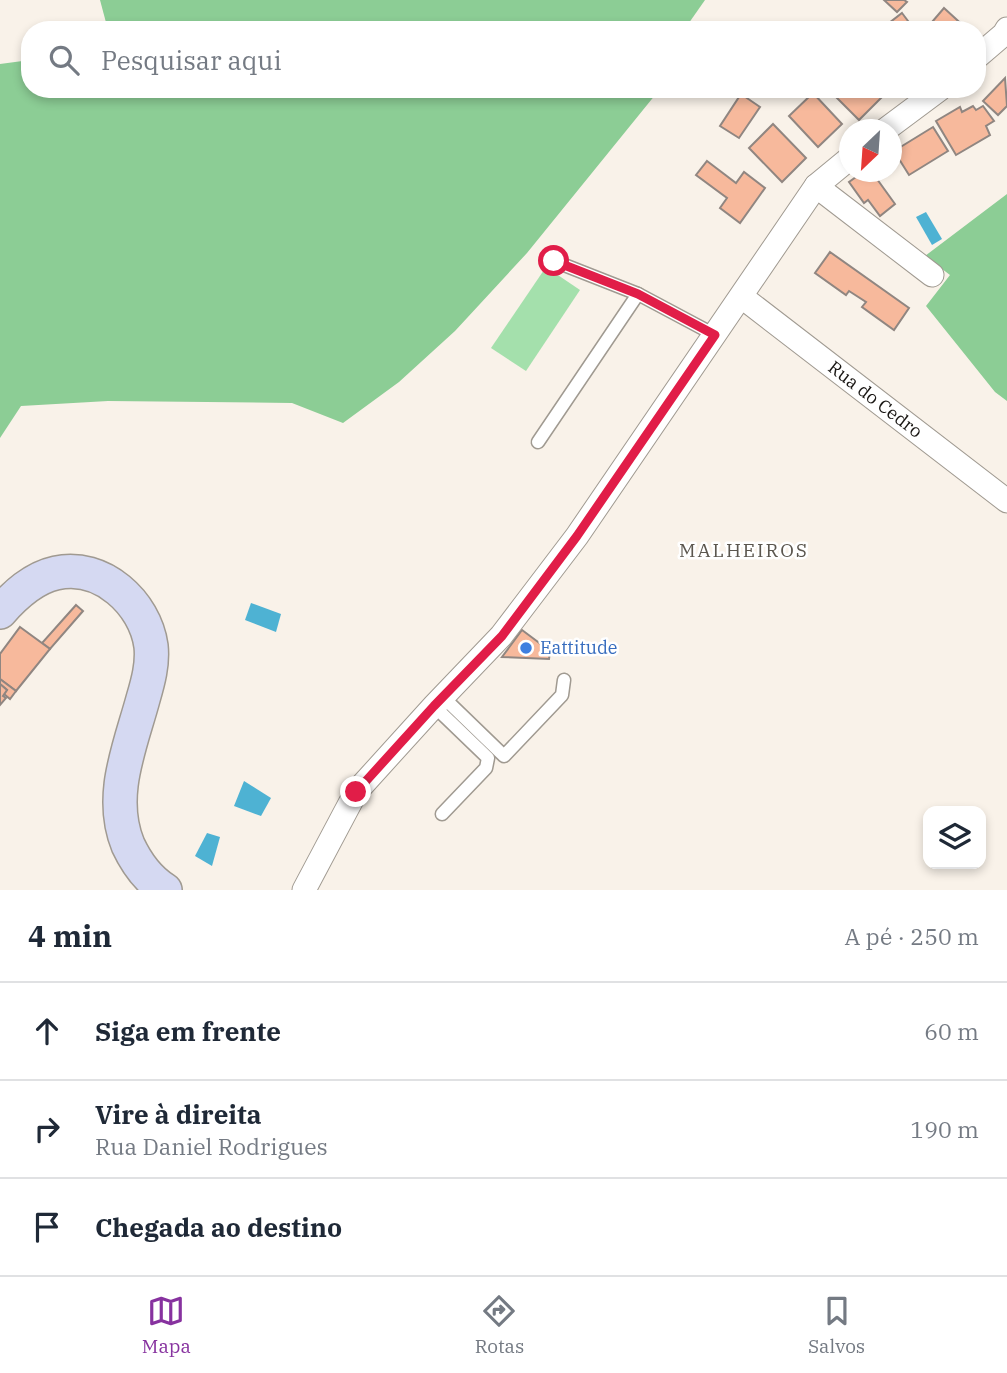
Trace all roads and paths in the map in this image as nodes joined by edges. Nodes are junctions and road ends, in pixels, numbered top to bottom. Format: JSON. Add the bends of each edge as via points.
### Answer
{"nodes":[{"id":1,"x":1007,"y":29,"type":"edge"},
{"id":2,"x":986,"y":49,"type":"edge"},
{"id":3,"x":928,"y":98,"type":"edge"},
{"id":4,"x":900,"y":119,"type":"edge"},
{"id":5,"x":839,"y":166,"type":"edge"},
{"id":6,"x":816,"y":186,"type":"junction"},
{"id":7,"x":554,"y":261,"type":"dead end"},
{"id":8,"x":932,"y":275,"type":"dead end"},
{"id":9,"x":638,"y":294,"type":"junction"},
{"id":10,"x":742,"y":297,"type":"junction"},
{"id":11,"x":715,"y":335,"type":"junction"},
{"id":12,"x":538,"y":442,"type":"dead end"},
{"id":13,"x":1007,"y":501,"type":"edge"},
{"id":14,"x":0,"y":612,"type":"edge"},
{"id":15,"x":564,"y":680,"type":"dead end"},
{"id":16,"x":438,"y":701,"type":"junction"},
{"id":17,"x":442,"y":814,"type":"dead end"},
{"id":18,"x":165,"y":890,"type":"edge"},
{"id":19,"x":304,"y":890,"type":"edge"}],
"edges":[{"from":1,"to":2,"type":"street"},
{"from":3,"to":4,"type":"street"},
{"from":5,"to":6,"type":"street"},
{"from":6,"to":8,"type":"street"},
{"from":6,"to":10,"type":"street"},
{"from":7,"to":9,"type":"lane"},
{"from":9,"to":11,"type":"lane"},
{"from":9,"to":12,"type":"lane"},
{"from":10,"to":11,"type":"street"},
{"from":10,"to":13,"type":"street","name":"Rua do Cedro"},
{"from":11,"to":16,"type":"street","via":[[502,636]]},
{"from":14,"to":18,"type":"street","via":[[34,581],[57,572],[82,573],[109,583],[131,600],[146,623],[150,674],[118,800],[122,830],[134,859]]},
{"from":15,"to":16,"type":"lane","via":[[562,695],[504,756]]},
{"from":16,"to":17,"type":"lane","via":[[488,758],[486,768]]},
{"from":16,"to":19,"type":"street","via":[[356,792]]}]}
